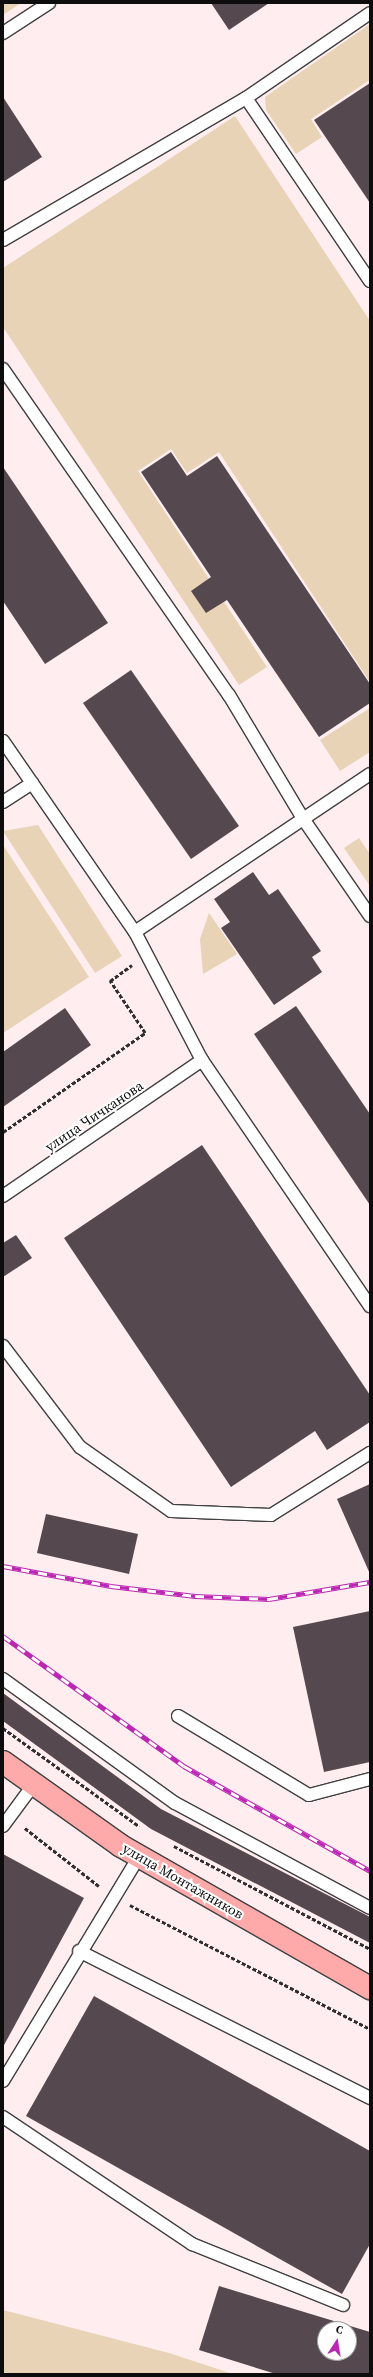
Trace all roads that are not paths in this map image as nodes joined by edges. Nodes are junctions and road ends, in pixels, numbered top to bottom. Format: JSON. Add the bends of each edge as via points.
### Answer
{"nodes":[{"id":1,"x":49,"y":3,"type":"edge"},
{"id":2,"x":370,"y":13,"type":"edge"},
{"id":3,"x":3,"y":32,"type":"edge"},
{"id":4,"x":246,"y":98,"type":"junction"},
{"id":5,"x":3,"y":240,"type":"edge"},
{"id":6,"x":370,"y":281,"type":"edge"},
{"id":7,"x":3,"y":369,"type":"edge"},
{"id":8,"x":3,"y":741,"type":"edge"},
{"id":9,"x":370,"y":774,"type":"edge"},
{"id":10,"x":32,"y":783,"type":"junction"},
{"id":11,"x":3,"y":802,"type":"edge"},
{"id":12,"x":302,"y":817,"type":"junction"},
{"id":13,"x":370,"y":916,"type":"edge"},
{"id":14,"x":135,"y":932,"type":"junction"},
{"id":15,"x":202,"y":1060,"type":"junction"},
{"id":16,"x":3,"y":1196,"type":"edge"},
{"id":17,"x":370,"y":1306,"type":"edge"},
{"id":18,"x":3,"y":1346,"type":"edge"},
{"id":19,"x":370,"y":1453,"type":"edge"},
{"id":20,"x":3,"y":1679,"type":"edge"},
{"id":21,"x":178,"y":1716,"type":"dead end"},
{"id":22,"x":3,"y":1762,"type":"edge"},
{"id":23,"x":370,"y":1779,"type":"edge"},
{"id":24,"x":34,"y":1784,"type":"junction"},
{"id":25,"x":7,"y":1821,"type":"edge"},
{"id":26,"x":139,"y":1856,"type":"junction"},
{"id":27,"x":370,"y":1908,"type":"edge"},
{"id":28,"x":79,"y":1951,"type":"junction"},
{"id":29,"x":370,"y":1988,"type":"edge"},
{"id":30,"x":3,"y":2081,"type":"edge"},
{"id":31,"x":370,"y":2098,"type":"edge"},
{"id":32,"x":3,"y":2117,"type":"edge"},
{"id":33,"x":343,"y":2305,"type":"dead end"}],
"edges":[{"from":1,"to":3,"type":"lane"},
{"from":2,"to":4,"type":"lane"},
{"from":4,"to":5,"type":"lane"},
{"from":4,"to":6,"type":"lane"},
{"from":7,"to":12,"type":"lane","via":[[229,695]]},
{"from":8,"to":10,"type":"lane"},
{"from":9,"to":12,"type":"lane"},
{"from":10,"to":11,"type":"lane"},
{"from":10,"to":14,"type":"lane"},
{"from":12,"to":13,"type":"lane"},
{"from":12,"to":14,"type":"lane"},
{"from":14,"to":15,"type":"lane"},
{"from":15,"to":16,"type":"lane","name":"улица Чичканова"},
{"from":15,"to":17,"type":"lane"},
{"from":18,"to":19,"type":"lane","via":[[80,1447],[171,1511],[271,1515]]},
{"from":20,"to":27,"type":"lane","via":[[175,1803]]},
{"from":21,"to":23,"type":"lane","via":[[309,1795]]},
{"from":22,"to":24,"type":"main road","name":"улица Монтажников"},
{"from":24,"to":25,"type":"lane"},
{"from":24,"to":26,"type":"main road","name":"улица Монтажников"},
{"from":26,"to":28,"type":"lane"},
{"from":26,"to":29,"type":"main road","name":"улица Монтажников"},
{"from":28,"to":30,"type":"lane"},
{"from":28,"to":31,"type":"lane"},
{"from":32,"to":33,"type":"lane","via":[[192,2244]]}]}
